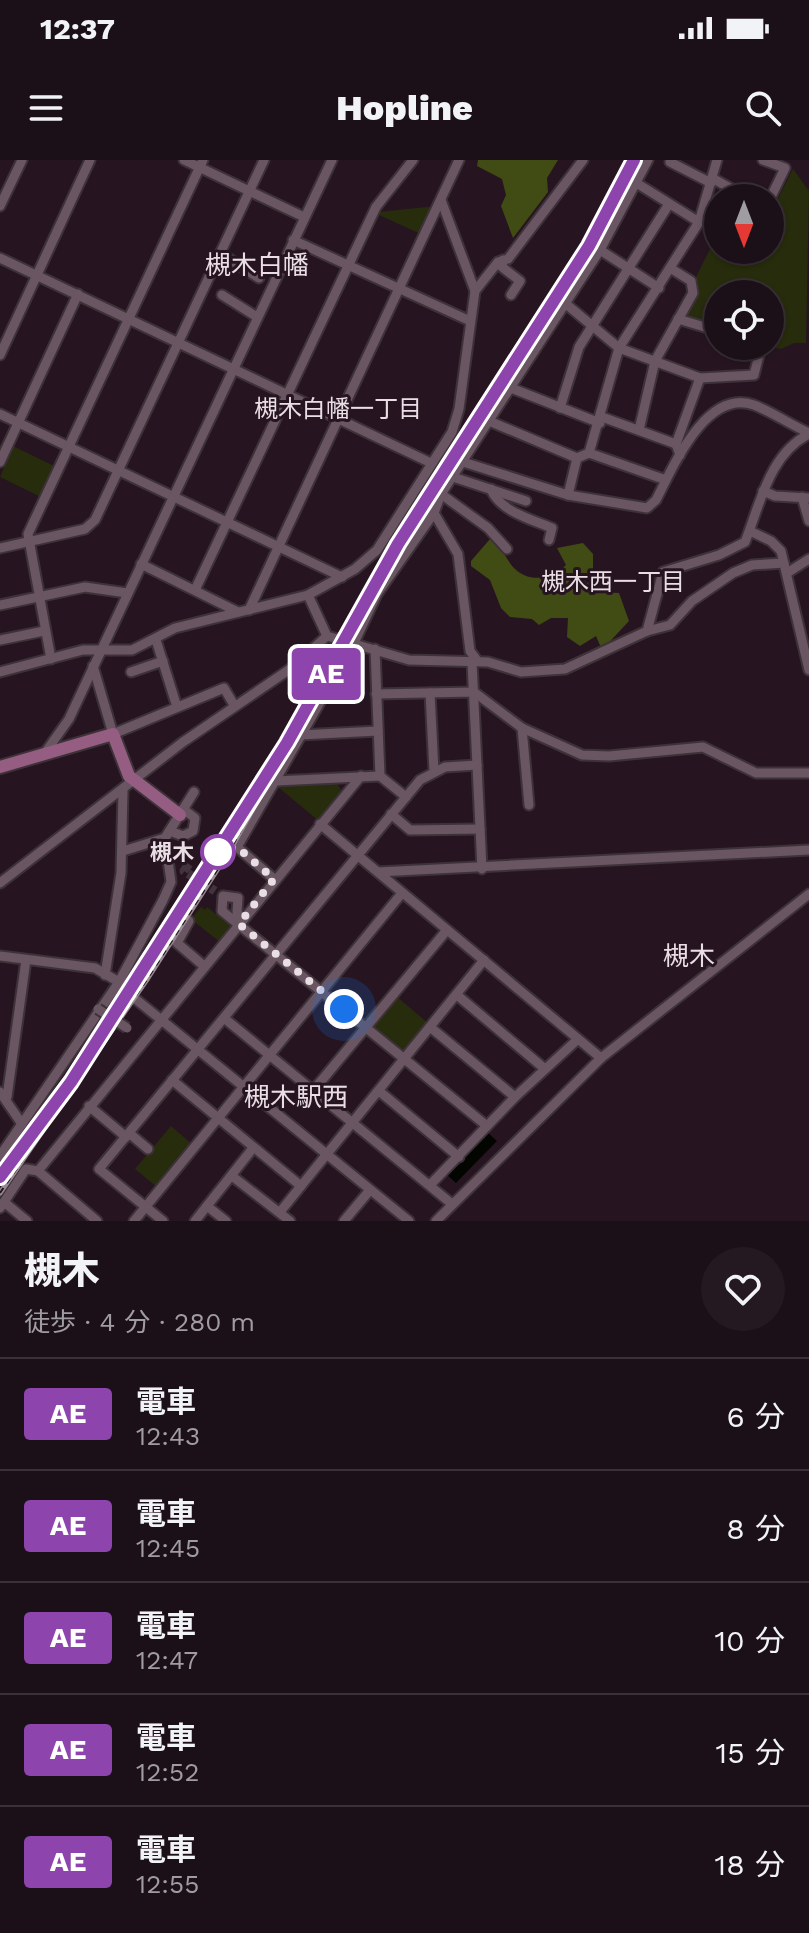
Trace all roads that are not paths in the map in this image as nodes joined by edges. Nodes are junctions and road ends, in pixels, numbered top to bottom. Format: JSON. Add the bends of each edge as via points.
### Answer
{"nodes":[{"id":1,"x":22,"y":160,"type":"edge"},
{"id":2,"x":90,"y":160,"type":"edge"},
{"id":3,"x":184,"y":160,"type":"edge"},
{"id":4,"x":264,"y":160,"type":"edge"},
{"id":5,"x":332,"y":160,"type":"edge"},
{"id":6,"x":413,"y":160,"type":"edge"},
{"id":7,"x":459,"y":160,"type":"edge"},
{"id":8,"x":583,"y":160,"type":"edge"},
{"id":9,"x":648,"y":160,"type":"edge"},
{"id":10,"x":717,"y":160,"type":"edge"},
{"id":11,"x":763,"y":160,"type":"edge"},
{"id":12,"x":670,"y":162,"type":"edge"},
{"id":13,"x":202,"y":164,"type":"edge"},
{"id":14,"x":712,"y":181,"type":"junction"},
{"id":15,"x":638,"y":184,"type":"junction"},
{"id":16,"x":718,"y":184,"type":"edge"},
{"id":17,"x":777,"y":184,"type":"edge"},
{"id":18,"x":250,"y":191,"type":"junction"},
{"id":19,"x":441,"y":200,"type":"junction"},
{"id":20,"x":669,"y":204,"type":"junction"},
{"id":21,"x":0,"y":206,"type":"edge"},
{"id":22,"x":304,"y":217,"type":"junction"},
{"id":23,"x":699,"y":222,"type":"junction"},
{"id":24,"x":293,"y":240,"type":"junction"},
{"id":25,"x":600,"y":250,"type":"junction"},
{"id":26,"x":220,"y":253,"type":"junction"},
{"id":27,"x":0,"y":258,"type":"edge"},
{"id":28,"x":503,"y":260,"type":"junction"},
{"id":29,"x":349,"y":264,"type":"junction"},
{"id":30,"x":629,"y":266,"type":"junction"},
{"id":31,"x":670,"y":268,"type":"junction"},
{"id":32,"x":36,"y":275,"type":"junction"},
{"id":33,"x":259,"y":278,"type":"dead end"},
{"id":34,"x":659,"y":288,"type":"junction"},
{"id":35,"x":400,"y":289,"type":"junction"},
{"id":36,"x":475,"y":291,"type":"junction"},
{"id":37,"x":78,"y":294,"type":"junction"},
{"id":38,"x":222,"y":295,"type":"dead end"},
{"id":39,"x":511,"y":295,"type":"dead end"},
{"id":40,"x":566,"y":304,"type":"junction"},
{"id":41,"x":257,"y":317,"type":"junction"},
{"id":42,"x":678,"y":319,"type":"junction"},
{"id":43,"x":130,"y":320,"type":"junction"},
{"id":44,"x":471,"y":322,"type":"junction"},
{"id":45,"x":592,"y":326,"type":"junction"},
{"id":46,"x":704,"y":327,"type":"edge"},
{"id":47,"x":177,"y":344,"type":"junction"},
{"id":48,"x":619,"y":348,"type":"junction"},
{"id":49,"x":0,"y":355,"type":"edge"},
{"id":50,"x":758,"y":360,"type":"edge"},
{"id":51,"x":655,"y":361,"type":"junction"},
{"id":52,"x":234,"y":370,"type":"junction"},
{"id":53,"x":700,"y":378,"type":"junction"},
{"id":54,"x":511,"y":388,"type":"junction"},
{"id":55,"x":288,"y":396,"type":"junction"},
{"id":56,"x":560,"y":408,"type":"junction"},
{"id":57,"x":0,"y":414,"type":"edge"},
{"id":58,"x":339,"y":419,"type":"junction"},
{"id":59,"x":601,"y":420,"type":"junction"},
{"id":60,"x":17,"y":421,"type":"junction"},
{"id":61,"x":489,"y":421,"type":"junction"},
{"id":62,"x":639,"y":430,"type":"junction"},
{"id":63,"x":809,"y":434,"type":"edge"},
{"id":64,"x":676,"y":444,"type":"junction"},
{"id":65,"x":67,"y":446,"type":"junction"},
{"id":66,"x":589,"y":453,"type":"junction"},
{"id":67,"x":680,"y":455,"type":"junction"},
{"id":68,"x":577,"y":458,"type":"junction"},
{"id":69,"x":0,"y":462,"type":"edge"},
{"id":70,"x":463,"y":462,"type":"junction"},
{"id":71,"x":431,"y":463,"type":"junction"},
{"id":72,"x":117,"y":470,"type":"junction"},
{"id":73,"x":453,"y":477,"type":"junction"},
{"id":74,"x":666,"y":480,"type":"junction"},
{"id":75,"x":491,"y":489,"type":"junction"},
{"id":76,"x":763,"y":491,"type":"junction"},
{"id":77,"x":441,"y":494,"type":"junction"},
{"id":78,"x":568,"y":495,"type":"junction"},
{"id":79,"x":172,"y":496,"type":"junction"},
{"id":80,"x":806,"y":497,"type":"edge"},
{"id":81,"x":526,"y":501,"type":"dead end"},
{"id":82,"x":434,"y":513,"type":"junction"},
{"id":83,"x":228,"y":520,"type":"junction"},
{"id":84,"x":809,"y":521,"type":"edge"},
{"id":85,"x":750,"y":531,"type":"junction"},
{"id":86,"x":549,"y":540,"type":"dead end"},
{"id":87,"x":27,"y":542,"type":"junction"},
{"id":88,"x":281,"y":546,"type":"junction"},
{"id":89,"x":0,"y":548,"type":"edge"},
{"id":90,"x":507,"y":549,"type":"dead end"},
{"id":91,"x":809,"y":559,"type":"edge"},
{"id":92,"x":141,"y":564,"type":"junction"},
{"id":93,"x":786,"y":568,"type":"junction"},
{"id":94,"x":342,"y":577,"type":"junction"},
{"id":95,"x":195,"y":590,"type":"junction"},
{"id":96,"x":127,"y":593,"type":"junction"},
{"id":97,"x":308,"y":595,"type":"junction"},
{"id":98,"x":37,"y":596,"type":"junction"},
{"id":99,"x":0,"y":605,"type":"edge"},
{"id":100,"x":244,"y":611,"type":"junction"},
{"id":101,"x":44,"y":631,"type":"junction"},
{"id":102,"x":647,"y":631,"type":"junction"},
{"id":103,"x":327,"y":636,"type":"junction"},
{"id":104,"x":0,"y":640,"type":"edge"},
{"id":105,"x":156,"y":640,"type":"junction"},
{"id":106,"x":354,"y":643,"type":"junction"},
{"id":107,"x":102,"y":649,"type":"junction"},
{"id":108,"x":375,"y":649,"type":"junction"},
{"id":109,"x":51,"y":659,"type":"junction"},
{"id":110,"x":163,"y":661,"type":"junction"},
{"id":111,"x":472,"y":662,"type":"junction"},
{"id":112,"x":93,"y":666,"type":"junction"},
{"id":113,"x":809,"y":670,"type":"edge"},
{"id":114,"x":0,"y":672,"type":"edge"},
{"id":115,"x":131,"y":672,"type":"dead end"},
{"id":116,"x":474,"y":692,"type":"junction"},
{"id":117,"x":430,"y":693,"type":"junction"},
{"id":118,"x":376,"y":694,"type":"junction"},
{"id":119,"x":234,"y":705,"type":"junction"},
{"id":120,"x":177,"y":707,"type":"junction"},
{"id":121,"x":522,"y":728,"type":"junction"},
{"id":122,"x":378,"y":731,"type":"junction"},
{"id":123,"x":113,"y":734,"type":"junction"},
{"id":124,"x":300,"y":735,"type":"junction"},
{"id":125,"x":47,"y":750,"type":"junction"},
{"id":126,"x":477,"y":765,"type":"junction"},
{"id":127,"x":0,"y":767,"type":"edge"},
{"id":128,"x":434,"y":771,"type":"junction"},
{"id":129,"x":809,"y":773,"type":"edge"},
{"id":130,"x":361,"y":776,"type":"junction"},
{"id":131,"x":380,"y":776,"type":"junction"},
{"id":132,"x":133,"y":780,"type":"junction"},
{"id":133,"x":276,"y":781,"type":"junction"},
{"id":134,"x":123,"y":791,"type":"junction"},
{"id":135,"x":194,"y":792,"type":"dead end"},
{"id":136,"x":406,"y":797,"type":"junction"},
{"id":137,"x":529,"y":805,"type":"dead end"},
{"id":138,"x":182,"y":812,"type":"junction"},
{"id":139,"x":391,"y":814,"type":"junction"},
{"id":140,"x":320,"y":824,"type":"junction"},
{"id":141,"x":480,"y":829,"type":"junction"},
{"id":142,"x":168,"y":834,"type":"junction"},
{"id":143,"x":809,"y":850,"type":"edge"},
{"id":144,"x":123,"y":851,"type":"junction"},
{"id":145,"x":357,"y":855,"type":"junction"},
{"id":146,"x":482,"y":869,"type":"junction"},
{"id":147,"x":378,"y":872,"type":"junction"},
{"id":148,"x":274,"y":879,"type":"junction"},
{"id":149,"x":0,"y":883,"type":"edge"},
{"id":150,"x":402,"y":893,"type":"junction"},
{"id":151,"x":809,"y":894,"type":"edge"},
{"id":152,"x":189,"y":921,"type":"dead end"},
{"id":153,"x":240,"y":922,"type":"junction"},
{"id":154,"x":447,"y":930,"type":"junction"},
{"id":155,"x":276,"y":954,"type":"junction"},
{"id":156,"x":0,"y":956,"type":"edge"},
{"id":157,"x":26,"y":960,"type":"junction"},
{"id":158,"x":484,"y":960,"type":"junction"},
{"id":159,"x":204,"y":966,"type":"junction"},
{"id":160,"x":105,"y":975,"type":"junction"},
{"id":161,"x":119,"y":982,"type":"junction"},
{"id":162,"x":322,"y":991,"type":"junction"},
{"id":163,"x":457,"y":995,"type":"junction"},
{"id":164,"x":138,"y":1001,"type":"dead end"},
{"id":165,"x":98,"y":1009,"type":"dead end"},
{"id":166,"x":224,"y":1018,"type":"junction"},
{"id":167,"x":160,"y":1019,"type":"junction"},
{"id":168,"x":366,"y":1027,"type":"junction"},
{"id":169,"x":430,"y":1027,"type":"junction"},
{"id":170,"x":127,"y":1028,"type":"dead end"},
{"id":171,"x":578,"y":1039,"type":"junction"},
{"id":172,"x":197,"y":1049,"type":"junction"},
{"id":173,"x":269,"y":1057,"type":"junction"},
{"id":174,"x":404,"y":1058,"type":"junction"},
{"id":175,"x":601,"y":1058,"type":"junction"},
{"id":176,"x":545,"y":1069,"type":"junction"},
{"id":177,"x":172,"y":1080,"type":"junction"},
{"id":178,"x":245,"y":1089,"type":"junction"},
{"id":179,"x":379,"y":1091,"type":"junction"},
{"id":180,"x":312,"y":1092,"type":"junction"},
{"id":181,"x":3,"y":1094,"type":"edge"},
{"id":182,"x":515,"y":1097,"type":"junction"},
{"id":183,"x":89,"y":1106,"type":"junction"},
{"id":184,"x":220,"y":1120,"type":"junction"},
{"id":185,"x":353,"y":1123,"type":"junction"},
{"id":186,"x":22,"y":1124,"type":"junction"},
{"id":187,"x":487,"y":1126,"type":"junction"},
{"id":188,"x":128,"y":1135,"type":"junction"},
{"id":189,"x":253,"y":1148,"type":"junction"},
{"id":190,"x":148,"y":1149,"type":"dead end"},
{"id":191,"x":0,"y":1156,"type":"edge"},
{"id":192,"x":327,"y":1156,"type":"junction"},
{"id":193,"x":459,"y":1157,"type":"junction"},
{"id":194,"x":38,"y":1171,"type":"junction"},
{"id":195,"x":232,"y":1176,"type":"junction"},
{"id":196,"x":430,"y":1185,"type":"junction"},
{"id":197,"x":301,"y":1186,"type":"junction"},
{"id":198,"x":370,"y":1190,"type":"junction"},
{"id":199,"x":452,"y":1204,"type":"junction"},
{"id":200,"x":2,"y":1205,"type":"edge"},
{"id":201,"x":207,"y":1206,"type":"junction"},
{"id":202,"x":146,"y":1208,"type":"junction"},
{"id":203,"x":280,"y":1212,"type":"junction"},
{"id":204,"x":401,"y":1219,"type":"edge"},
{"id":205,"x":27,"y":1221,"type":"edge"},
{"id":206,"x":97,"y":1221,"type":"edge"},
{"id":207,"x":134,"y":1221,"type":"edge"},
{"id":208,"x":163,"y":1221,"type":"edge"},
{"id":209,"x":195,"y":1221,"type":"edge"},
{"id":210,"x":226,"y":1221,"type":"edge"},
{"id":211,"x":290,"y":1221,"type":"edge"},
{"id":212,"x":344,"y":1221,"type":"edge"},
{"id":213,"x":436,"y":1221,"type":"edge"}],
"edges":[{"from":1,"to":21,"type":"street"},
{"from":2,"to":32,"type":"street"},
{"from":3,"to":13,"type":"street"},
{"from":4,"to":18,"type":"street"},
{"from":5,"to":22,"type":"street"},
{"from":6,"to":29,"type":"street","via":[[376,207]]},
{"from":7,"to":19,"type":"street"},
{"from":8,"to":28,"type":"street"},
{"from":9,"to":15,"type":"street"},
{"from":10,"to":14,"type":"street"},
{"from":11,"to":17,"type":"street","via":[[785,168]]},
{"from":12,"to":14,"type":"street"},
{"from":13,"to":18,"type":"street"},
{"from":13,"to":43,"type":"street"},
{"from":14,"to":16,"type":"street"},
{"from":14,"to":23,"type":"street"},
{"from":15,"to":20,"type":"street"},
{"from":15,"to":25,"type":"street"},
{"from":18,"to":22,"type":"street"},
{"from":18,"to":26,"type":"street"},
{"from":19,"to":35,"type":"street"},
{"from":19,"to":36,"type":"street"},
{"from":20,"to":23,"type":"street"},
{"from":20,"to":30,"type":"street"},
{"from":22,"to":24,"type":"street"},
{"from":23,"to":31,"type":"street"},
{"from":24,"to":29,"type":"street"},
{"from":24,"to":41,"type":"street"},
{"from":25,"to":30,"type":"street"},
{"from":25,"to":40,"type":"street"},
{"from":26,"to":33,"type":"street"},
{"from":26,"to":47,"type":"street"},
{"from":27,"to":32,"type":"street"},
{"from":28,"to":36,"type":"street"},
{"from":28,"to":39,"type":"street","via":[[502,267],[520,281]]},
{"from":29,"to":35,"type":"street"},
{"from":29,"to":55,"type":"street"},
{"from":30,"to":34,"type":"street"},
{"from":30,"to":45,"type":"street"},
{"from":31,"to":34,"type":"street"},
{"from":31,"to":42,"type":"street","via":[[691,281],[693,293]]},
{"from":32,"to":37,"type":"street"},
{"from":32,"to":49,"type":"street"},
{"from":34,"to":48,"type":"street"},
{"from":35,"to":44,"type":"street"},
{"from":35,"to":58,"type":"street"},
{"from":36,"to":44,"type":"street"},
{"from":37,"to":43,"type":"street"},
{"from":37,"to":60,"type":"street"},
{"from":38,"to":41,"type":"street"},
{"from":40,"to":45,"type":"street"},
{"from":40,"to":54,"type":"street"},
{"from":41,"to":52,"type":"street"},
{"from":42,"to":46,"type":"street"},
{"from":42,"to":51,"type":"street"},
{"from":43,"to":47,"type":"street"},
{"from":43,"to":65,"type":"street"},
{"from":44,"to":71,"type":"street","via":[[457,421]]},
{"from":45,"to":48,"type":"street"},
{"from":45,"to":56,"type":"street","via":[[579,347]]},
{"from":47,"to":52,"type":"street"},
{"from":47,"to":72,"type":"street"},
{"from":48,"to":51,"type":"street"},
{"from":48,"to":59,"type":"street"},
{"from":50,"to":53,"type":"street","via":[[754,375]]},
{"from":51,"to":53,"type":"street"},
{"from":51,"to":62,"type":"street"},
{"from":52,"to":55,"type":"street"},
{"from":52,"to":79,"type":"street"},
{"from":53,"to":64,"type":"street"},
{"from":54,"to":56,"type":"street"},
{"from":54,"to":61,"type":"street"},
{"from":55,"to":58,"type":"street"},
{"from":55,"to":83,"type":"street"},
{"from":56,"to":59,"type":"street"},
{"from":57,"to":60,"type":"street"},
{"from":58,"to":71,"type":"street"},
{"from":58,"to":88,"type":"street"},
{"from":59,"to":62,"type":"street"},
{"from":59,"to":66,"type":"street"},
{"from":60,"to":65,"type":"street"},
{"from":60,"to":69,"type":"street"},
{"from":61,"to":68,"type":"street"},
{"from":61,"to":70,"type":"street"},
{"from":62,"to":64,"type":"street"},
{"from":63,"to":67,"type":"street","via":[[755,405],[735,403],[706,417]]},
{"from":63,"to":76,"type":"street","via":[[797,440]]},
{"from":64,"to":67,"type":"street"},
{"from":65,"to":72,"type":"street"},
{"from":65,"to":87,"type":"street"},
{"from":66,"to":68,"type":"street"},
{"from":66,"to":74,"type":"street"},
{"from":67,"to":74,"type":"street"},
{"from":68,"to":78,"type":"street"},
{"from":70,"to":73,"type":"street"},
{"from":70,"to":78,"type":"street"},
{"from":71,"to":94,"type":"street","via":[[377,550]]},
{"from":72,"to":79,"type":"street"},
{"from":72,"to":87,"type":"street","via":[[89,527]]},
{"from":73,"to":75,"type":"street"},
{"from":73,"to":77,"type":"street"},
{"from":74,"to":78,"type":"street","via":[[647,508]]},
{"from":75,"to":81,"type":"street"},
{"from":75,"to":86,"type":"street","via":[[497,500],[522,516],[552,528]]},
{"from":76,"to":80,"type":"street"},
{"from":76,"to":85,"type":"street"},
{"from":77,"to":82,"type":"street"},
{"from":77,"to":90,"type":"street"},
{"from":79,"to":83,"type":"street"},
{"from":79,"to":92,"type":"street"},
{"from":80,"to":84,"type":"street"},
{"from":82,"to":106,"type":"street","via":[[377,594]]},
{"from":82,"to":111,"type":"street","via":[[458,554],[470,651],[476,659]]},
{"from":83,"to":88,"type":"street"},
{"from":83,"to":95,"type":"street"},
{"from":85,"to":93,"type":"street","via":[[781,551]]},
{"from":85,"to":102,"type":"street","via":[[734,550],[663,572]]},
{"from":87,"to":89,"type":"street"},
{"from":87,"to":98,"type":"street"},
{"from":88,"to":94,"type":"street"},
{"from":88,"to":100,"type":"street"},
{"from":91,"to":93,"type":"street"},
{"from":92,"to":95,"type":"street"},
{"from":92,"to":96,"type":"street"},
{"from":93,"to":102,"type":"street","via":[[752,565],[733,573],[692,601],[670,625]]},
{"from":93,"to":113,"type":"street"},
{"from":94,"to":97,"type":"street"},
{"from":95,"to":100,"type":"street"},
{"from":96,"to":98,"type":"street","via":[[85,587]]},
{"from":96,"to":107,"type":"street"},
{"from":97,"to":100,"type":"street"},
{"from":97,"to":103,"type":"street"},
{"from":98,"to":99,"type":"street"},
{"from":98,"to":101,"type":"street"},
{"from":100,"to":105,"type":"street","via":[[168,630]]},
{"from":101,"to":104,"type":"street"},
{"from":101,"to":109,"type":"street"},
{"from":102,"to":111,"type":"street","via":[[565,669],[521,672]]},
{"from":103,"to":106,"type":"street"},
{"from":103,"to":119,"type":"street","via":[[290,669]]},
{"from":105,"to":107,"type":"street","via":[[132,650]]},
{"from":105,"to":110,"type":"street"},
{"from":106,"to":108,"type":"street"},
{"from":106,"to":124,"type":"street"},
{"from":107,"to":109,"type":"street"},
{"from":107,"to":112,"type":"street"},
{"from":108,"to":111,"type":"street","via":[[409,660]]},
{"from":108,"to":118,"type":"street"},
{"from":109,"to":114,"type":"street"},
{"from":110,"to":115,"type":"street"},
{"from":110,"to":120,"type":"street"},
{"from":111,"to":116,"type":"street"},
{"from":112,"to":123,"type":"street"},
{"from":112,"to":125,"type":"street","via":[[69,719]]},
{"from":116,"to":117,"type":"street"},
{"from":116,"to":121,"type":"street"},
{"from":116,"to":126,"type":"street"},
{"from":117,"to":118,"type":"street"},
{"from":117,"to":128,"type":"street"},
{"from":118,"to":122,"type":"street"},
{"from":119,"to":120,"type":"street","via":[[224,688]]},
{"from":119,"to":132,"type":"street"},
{"from":120,"to":123,"type":"street"},
{"from":121,"to":129,"type":"street","via":[[585,755],[703,747],[756,773]]},
{"from":121,"to":137,"type":"street"},
{"from":122,"to":124,"type":"street"},
{"from":122,"to":131,"type":"street"},
{"from":123,"to":125,"type":"main road"},
{"from":123,"to":132,"type":"main road"},
{"from":124,"to":133,"type":"street"},
{"from":125,"to":127,"type":"main road"},
{"from":126,"to":128,"type":"street"},
{"from":126,"to":141,"type":"street"},
{"from":128,"to":136,"type":"street"},
{"from":130,"to":131,"type":"street"},
{"from":130,"to":133,"type":"street"},
{"from":130,"to":140,"type":"street"},
{"from":131,"to":136,"type":"street"},
{"from":132,"to":134,"type":"street"},
{"from":132,"to":138,"type":"main road"},
{"from":133,"to":148,"type":"street","via":[[237,847]]},
{"from":134,"to":144,"type":"street"},
{"from":134,"to":149,"type":"street"},
{"from":135,"to":138,"type":"street"},
{"from":136,"to":139,"type":"street"},
{"from":138,"to":142,"type":"street"},
{"from":138,"to":142,"type":"street","via":[[195,818],[193,831]]},
{"from":139,"to":141,"type":"street","via":[[410,830]]},
{"from":139,"to":145,"type":"street"},
{"from":140,"to":145,"type":"street"},
{"from":140,"to":148,"type":"street"},
{"from":141,"to":146,"type":"street"},
{"from":142,"to":144,"type":"street"},
{"from":142,"to":161,"type":"street","via":[[171,882]]},
{"from":143,"to":146,"type":"street"},
{"from":144,"to":160,"type":"street"},
{"from":145,"to":147,"type":"street"},
{"from":145,"to":155,"type":"street"},
{"from":146,"to":147,"type":"street"},
{"from":147,"to":150,"type":"street"},
{"from":148,"to":153,"type":"street"},
{"from":150,"to":154,"type":"street"},
{"from":150,"to":162,"type":"street"},
{"from":151,"to":175,"type":"street"},
{"from":152,"to":159,"type":"street","via":[[177,943]]},
{"from":153,"to":155,"type":"street"},
{"from":153,"to":159,"type":"street"},
{"from":154,"to":158,"type":"street"},
{"from":154,"to":168,"type":"street"},
{"from":155,"to":162,"type":"street"},
{"from":155,"to":166,"type":"street"},
{"from":156,"to":157,"type":"street"},
{"from":157,"to":160,"type":"street","via":[[95,968]]},
{"from":157,"to":181,"type":"street"},
{"from":158,"to":163,"type":"street"},
{"from":158,"to":171,"type":"street"},
{"from":159,"to":167,"type":"street"},
{"from":160,"to":161,"type":"street"},
{"from":161,"to":186,"type":"street"},
{"from":162,"to":168,"type":"street"},
{"from":162,"to":173,"type":"street"},
{"from":163,"to":169,"type":"street"},
{"from":163,"to":176,"type":"street"},
{"from":164,"to":167,"type":"street"},
{"from":165,"to":170,"type":"street","bridge":true},
{"from":166,"to":172,"type":"street"},
{"from":166,"to":173,"type":"street"},
{"from":167,"to":172,"type":"street"},
{"from":167,"to":183,"type":"street"},
{"from":168,"to":174,"type":"street"},
{"from":168,"to":180,"type":"street"},
{"from":169,"to":174,"type":"street"},
{"from":169,"to":182,"type":"street"},
{"from":171,"to":175,"type":"street"},
{"from":171,"to":176,"type":"street"},
{"from":172,"to":177,"type":"street"},
{"from":172,"to":178,"type":"street"},
{"from":173,"to":178,"type":"street"},
{"from":173,"to":180,"type":"street"},
{"from":174,"to":179,"type":"street"},
{"from":174,"to":187,"type":"street"},
{"from":175,"to":199,"type":"street"},
{"from":176,"to":182,"type":"street"},
{"from":177,"to":184,"type":"street"},
{"from":177,"to":188,"type":"street"},
{"from":178,"to":184,"type":"street"},
{"from":178,"to":192,"type":"street"},
{"from":179,"to":185,"type":"street"},
{"from":179,"to":193,"type":"street"},
{"from":180,"to":185,"type":"street"},
{"from":181,"to":186,"type":"street"},
{"from":182,"to":187,"type":"street"},
{"from":183,"to":188,"type":"street"},
{"from":183,"to":194,"type":"street"},
{"from":184,"to":189,"type":"street"},
{"from":184,"to":202,"type":"street"},
{"from":185,"to":192,"type":"street"},
{"from":185,"to":196,"type":"street"},
{"from":186,"to":191,"type":"street"},
{"from":187,"to":193,"type":"street"},
{"from":188,"to":190,"type":"street"},
{"from":188,"to":202,"type":"street","via":[[99,1169]]},
{"from":189,"to":195,"type":"street"},
{"from":189,"to":197,"type":"street"},
{"from":192,"to":197,"type":"street"},
{"from":192,"to":198,"type":"street"},
{"from":193,"to":196,"type":"street"},
{"from":194,"to":200,"type":"street","via":[[26,1169]]},
{"from":194,"to":206,"type":"street"},
{"from":195,"to":201,"type":"street"},
{"from":195,"to":203,"type":"street"},
{"from":196,"to":199,"type":"street"},
{"from":197,"to":203,"type":"street"},
{"from":198,"to":204,"type":"street"},
{"from":198,"to":212,"type":"street"},
{"from":199,"to":213,"type":"street"},
{"from":200,"to":205,"type":"street"},
{"from":201,"to":209,"type":"street"},
{"from":201,"to":210,"type":"street"},
{"from":202,"to":207,"type":"street"},
{"from":202,"to":208,"type":"street"},
{"from":203,"to":211,"type":"street"}]}
